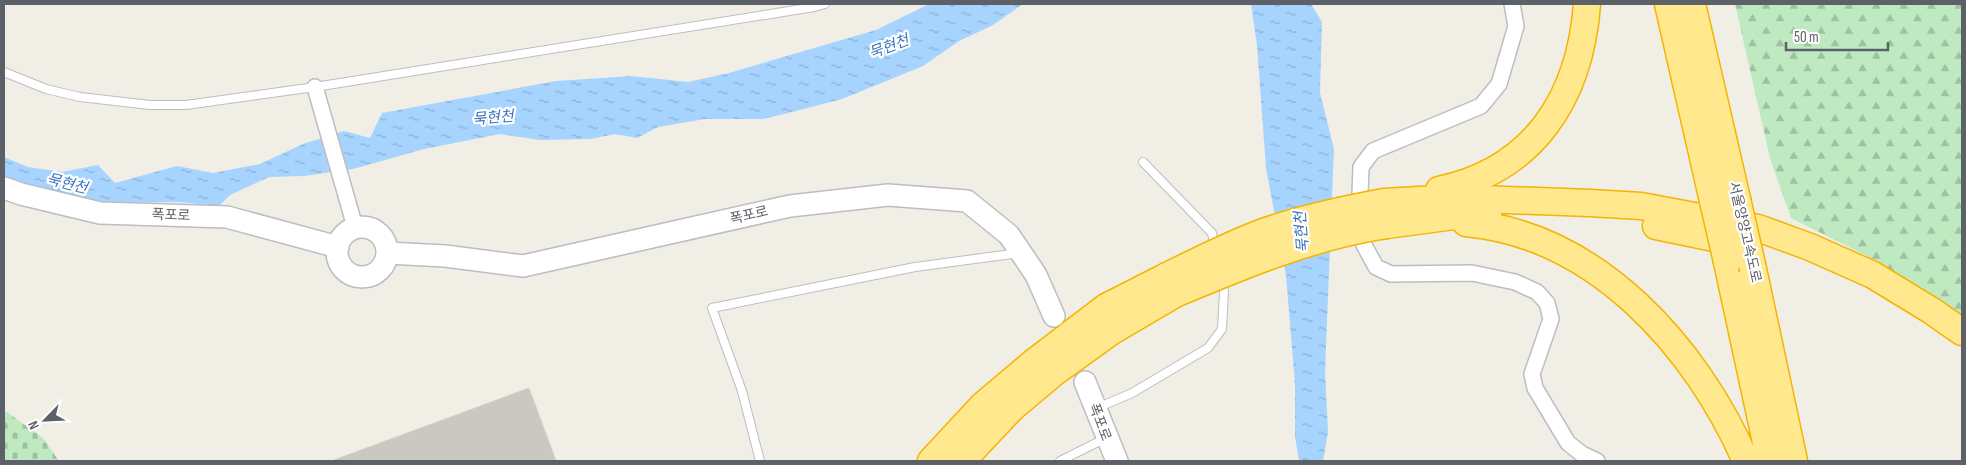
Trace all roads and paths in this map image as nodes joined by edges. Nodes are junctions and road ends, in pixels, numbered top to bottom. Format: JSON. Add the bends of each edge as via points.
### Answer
{"nodes":[{"id":1,"x":826,"y":4,"type":"edge"},
{"id":2,"x":1512,"y":4,"type":"edge"},
{"id":3,"x":1587,"y":4,"type":"edge"},
{"id":4,"x":1668,"y":4,"type":"edge"},
{"id":5,"x":1692,"y":4,"type":"edge"},
{"id":6,"x":4,"y":72,"type":"edge"},
{"id":7,"x":315,"y":87,"type":"junction"},
{"id":8,"x":1143,"y":162,"type":"dead end"},
{"id":9,"x":4,"y":188,"type":"edge"},
{"id":10,"x":1725,"y":200,"type":"junction"},
{"id":11,"x":1385,"y":214,"type":"junction"},
{"id":12,"x":1430,"y":220,"type":"junction"},
{"id":13,"x":355,"y":227,"type":"junction"},
{"id":14,"x":338,"y":247,"type":"junction"},
{"id":15,"x":1021,"y":252,"type":"junction"},
{"id":16,"x":387,"y":253,"type":"junction"},
{"id":17,"x":1217,"y":258,"type":"dead end"},
{"id":18,"x":1219,"y":267,"type":"dead end"},
{"id":19,"x":1171,"y":285,"type":"junction"},
{"id":20,"x":1054,"y":316,"type":"dead end"},
{"id":21,"x":1962,"y":332,"type":"edge"},
{"id":22,"x":1962,"y":350,"type":"edge"},
{"id":23,"x":1085,"y":382,"type":"dead end"},
{"id":24,"x":1095,"y":408,"type":"junction"},
{"id":25,"x":1106,"y":438,"type":"junction"},
{"id":26,"x":760,"y":461,"type":"edge"},
{"id":27,"x":931,"y":461,"type":"edge"},
{"id":28,"x":962,"y":461,"type":"edge"},
{"id":29,"x":1060,"y":461,"type":"edge"},
{"id":30,"x":1117,"y":461,"type":"edge"},
{"id":31,"x":1597,"y":461,"type":"edge"},
{"id":32,"x":1746,"y":461,"type":"edge"},
{"id":33,"x":1770,"y":461,"type":"edge"},
{"id":34,"x":1794,"y":461,"type":"edge"}],
"edges":[{"from":1,"to":7,"type":"lane"},
{"from":2,"to":31,"type":"street","via":[[1516,26],[1499,84],[1481,106],[1373,151],[1361,167],[1364,245],[1376,267],[1391,274],[1472,274],[1515,282],[1537,292],[1547,303],[1551,319],[1532,374],[1535,388],[1568,443]]},
{"from":3,"to":11,"type":"highway","via":[[1578,53],[1566,92],[1553,116],[1524,149],[1494,171]]},
{"from":4,"to":10,"type":"highway","name":"서울양양고속도로"},
{"from":5,"to":10,"type":"highway","name":"서울양양고속도로"},
{"from":6,"to":7,"type":"lane","via":[[46,89],[80,97],[150,105],[186,105]]},
{"from":7,"to":13,"type":"street"},
{"from":8,"to":17,"type":"lane","via":[[1212,233]]},
{"from":9,"to":14,"type":"main road","name":"폭포로","via":[[100,212],[227,217]]},
{"from":10,"to":33,"type":"highway","name":"서울양양고속도로","bridge":true,"via":[[1727,262]]},
{"from":10,"to":34,"type":"highway","name":"서울양양고속도로","bridge":true,"via":[[1753,269]]},
{"from":11,"to":12,"type":"highway"},
{"from":11,"to":19,"type":"highway","bridge":true,"via":[[1344,209],[1258,234],[1219,250]]},
{"from":11,"to":21,"type":"highway","via":[[1454,198],[1590,202],[1641,206],[1758,228],[1873,275]]},
{"from":12,"to":22,"type":"highway","via":[[1469,214],[1564,214],[1654,226],[1766,249],[1803,260],[1874,294]]},
{"from":12,"to":32,"type":"highway","via":[[1483,224],[1521,233],[1563,251],[1609,281],[1659,325],[1682,353],[1725,418]]},
{"from":13,"to":14,"type":"main road","via":[[340,239]]},
{"from":13,"to":16,"type":"main road","via":[[366,227],[382,236]]},
{"from":14,"to":16,"type":"main road","via":[[342,266],[352,275],[361,277],[378,271]]},
{"from":15,"to":16,"type":"main road","name":"폭포로","via":[[1009,235],[967,201],[888,195],[790,206],[523,266],[445,256]]},
{"from":15,"to":20,"type":"main road","name":"폭포로","via":[[1036,275]]},
{"from":15,"to":26,"type":"lane","via":[[915,268],[712,308],[742,391]]},
{"from":18,"to":24,"type":"lane","via":[[1224,292],[1222,329],[1208,348],[1132,394]]},
{"from":19,"to":27,"type":"highway","via":[[1106,307],[982,406]]},
{"from":19,"to":28,"type":"highway","via":[[1012,408]]},
{"from":23,"to":24,"type":"main road","name":"폭포로"},
{"from":24,"to":25,"type":"main road","name":"폭포로"},
{"from":25,"to":29,"type":"lane"},
{"from":25,"to":30,"type":"main road","name":"폭포로"}]}
